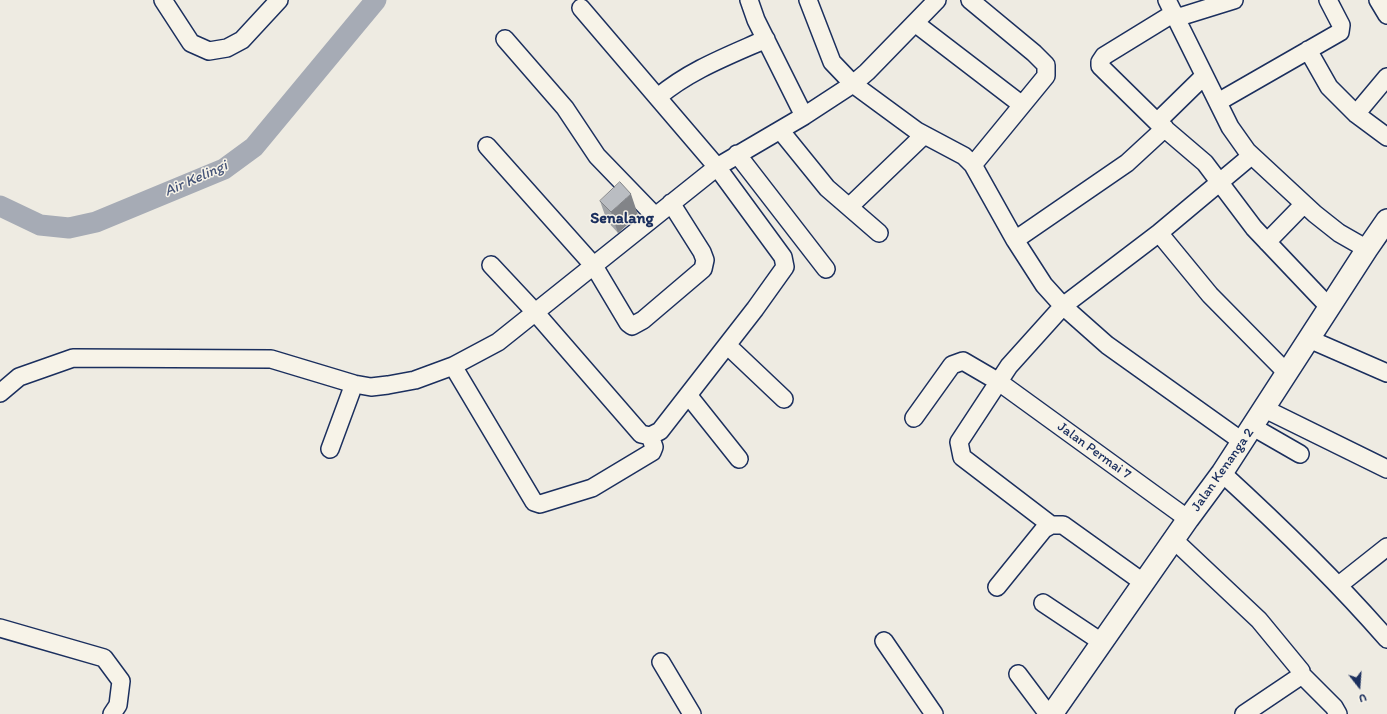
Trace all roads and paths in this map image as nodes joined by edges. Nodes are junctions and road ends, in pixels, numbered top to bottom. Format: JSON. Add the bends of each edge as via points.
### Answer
{"nodes":[{"id":1,"x":164,"y":0,"type":"edge"},
{"id":2,"x":278,"y":0,"type":"edge"},
{"id":3,"x":749,"y":0,"type":"edge"},
{"id":4,"x":808,"y":0,"type":"edge"},
{"id":5,"x":936,"y":0,"type":"edge"},
{"id":6,"x":970,"y":0,"type":"edge"},
{"id":7,"x":1234,"y":0,"type":"edge"},
{"id":8,"x":1328,"y":0,"type":"edge"},
{"id":9,"x":1378,"y":0,"type":"edge"},
{"id":10,"x":581,"y":8,"type":"dead end"},
{"id":11,"x":1172,"y":10,"type":"edge"},
{"id":12,"x":1387,"y":15,"type":"edge"},
{"id":13,"x":915,"y":23,"type":"junction"},
{"id":14,"x":505,"y":39,"type":"dead end"},
{"id":15,"x":766,"y":39,"type":"junction"},
{"id":16,"x":1308,"y":50,"type":"junction"},
{"id":17,"x":1204,"y":76,"type":"junction"},
{"id":18,"x":1387,"y":77,"type":"edge"},
{"id":19,"x":853,"y":84,"type":"junction"},
{"id":20,"x":658,"y":97,"type":"junction"},
{"id":21,"x":1218,"y":102,"type":"junction"},
{"id":22,"x":1022,"y":106,"type":"junction"},
{"id":23,"x":1356,"y":114,"type":"junction"},
{"id":24,"x":804,"y":116,"type":"junction"},
{"id":25,"x":1161,"y":125,"type":"junction"},
{"id":26,"x":780,"y":130,"type":"junction"},
{"id":27,"x":924,"y":135,"type":"junction"},
{"id":28,"x":1387,"y":137,"type":"edge"},
{"id":29,"x":487,"y":146,"type":"dead end"},
{"id":30,"x":738,"y":154,"type":"junction"},
{"id":31,"x":1251,"y":156,"type":"junction"},
{"id":32,"x":974,"y":165,"type":"junction"},
{"id":33,"x":717,"y":167,"type":"junction"},
{"id":34,"x":1221,"y":183,"type":"junction"},
{"id":35,"x":671,"y":203,"type":"junction"},
{"id":36,"x":1304,"y":204,"type":"junction"},
{"id":37,"x":849,"y":207,"type":"junction"},
{"id":38,"x":655,"y":216,"type":"junction"},
{"id":39,"x":880,"y":233,"type":"dead end"},
{"id":40,"x":1158,"y":233,"type":"junction"},
{"id":41,"x":1379,"y":236,"type":"edge"},
{"id":42,"x":1015,"y":240,"type":"junction"},
{"id":43,"x":1267,"y":242,"type":"junction"},
{"id":44,"x":491,"y":265,"type":"dead end"},
{"id":45,"x":594,"y":266,"type":"junction"},
{"id":46,"x":826,"y":269,"type":"dead end"},
{"id":47,"x":1063,"y":306,"type":"junction"},
{"id":48,"x":1329,"y":307,"type":"junction"},
{"id":49,"x":535,"y":312,"type":"junction"},
{"id":50,"x":1309,"y":339,"type":"junction"},
{"id":51,"x":727,"y":345,"type":"junction"},
{"id":52,"x":453,"y":366,"type":"junction"},
{"id":53,"x":1287,"y":373,"type":"junction"},
{"id":54,"x":1387,"y":373,"type":"edge"},
{"id":55,"x":999,"y":382,"type":"junction"},
{"id":56,"x":354,"y":384,"type":"junction"},
{"id":57,"x":0,"y":393,"type":"edge"},
{"id":58,"x":688,"y":395,"type":"junction"},
{"id":59,"x":784,"y":399,"type":"dead end"},
{"id":60,"x":1265,"y":409,"type":"junction"},
{"id":61,"x":914,"y":418,"type":"dead end"},
{"id":62,"x":1248,"y":434,"type":"junction"},
{"id":63,"x":650,"y":436,"type":"junction"},
{"id":64,"x":330,"y":449,"type":"dead end"},
{"id":65,"x":1300,"y":454,"type":"dead end"},
{"id":66,"x":739,"y":459,"type":"dead end"},
{"id":67,"x":1387,"y":468,"type":"edge"},
{"id":68,"x":1222,"y":473,"type":"junction"},
{"id":69,"x":1188,"y":519,"type":"junction"},
{"id":70,"x":1051,"y":525,"type":"junction"},
{"id":71,"x":1174,"y":540,"type":"junction"},
{"id":72,"x":1387,"y":547,"type":"edge"},
{"id":73,"x":1144,"y":583,"type":"junction"},
{"id":74,"x":1339,"y":585,"type":"junction"},
{"id":75,"x":997,"y":587,"type":"dead end"},
{"id":76,"x":1043,"y":603,"type":"dead end"},
{"id":77,"x":0,"y":628,"type":"edge"},
{"id":78,"x":1387,"y":639,"type":"edge"},
{"id":79,"x":884,"y":641,"type":"dead end"},
{"id":80,"x":1103,"y":643,"type":"junction"},
{"id":81,"x":661,"y":662,"type":"dead end"},
{"id":82,"x":1018,"y":674,"type":"dead end"},
{"id":83,"x":1301,"y":674,"type":"junction"},
{"id":84,"x":112,"y":714,"type":"edge"},
{"id":85,"x":692,"y":714,"type":"edge"},
{"id":86,"x":934,"y":714,"type":"edge"},
{"id":87,"x":1048,"y":714,"type":"edge"},
{"id":88,"x":1052,"y":714,"type":"edge"},
{"id":89,"x":1244,"y":714,"type":"edge"},
{"id":90,"x":1338,"y":714,"type":"edge"}],
"edges":[{"from":1,"to":2,"type":"street","via":[[191,43],[209,50],[227,48],[242,40]]},
{"from":3,"to":15,"type":"street"},
{"from":4,"to":19,"type":"street","via":[[832,62]]},
{"from":5,"to":13,"type":"street"},
{"from":6,"to":22,"type":"street","via":[[1046,65],[1046,76]]},
{"from":7,"to":11,"type":"street"},
{"from":8,"to":16,"type":"street","via":[[1342,29]]},
{"from":9,"to":12,"type":"street"},
{"from":10,"to":20,"type":"street"},
{"from":11,"to":17,"type":"street"},
{"from":11,"to":25,"type":"street","via":[[1104,56],[1100,62],[1105,72]]},
{"from":13,"to":19,"type":"street"},
{"from":13,"to":22,"type":"street"},
{"from":14,"to":38,"type":"street","via":[[565,108],[597,156]]},
{"from":15,"to":20,"type":"street","via":[[700,68]]},
{"from":15,"to":24,"type":"street"},
{"from":16,"to":21,"type":"street"},
{"from":16,"to":23,"type":"street","via":[[1328,87]]},
{"from":17,"to":21,"type":"street"},
{"from":17,"to":25,"type":"street"},
{"from":18,"to":23,"type":"street"},
{"from":19,"to":24,"type":"street"},
{"from":19,"to":27,"type":"street"},
{"from":20,"to":33,"type":"street"},
{"from":21,"to":31,"type":"street","via":[[1230,128]]},
{"from":22,"to":32,"type":"street"},
{"from":23,"to":28,"type":"street"},
{"from":24,"to":26,"type":"street"},
{"from":25,"to":34,"type":"street","via":[[1205,163]]},
{"from":25,"to":42,"type":"street","via":[[1127,163]]},
{"from":26,"to":30,"type":"street"},
{"from":26,"to":37,"type":"street","via":[[823,183]]},
{"from":27,"to":32,"type":"street","via":[[964,156]]},
{"from":27,"to":37,"type":"street"},
{"from":29,"to":45,"type":"street"},
{"from":30,"to":33,"type":"street"},
{"from":30,"to":46,"type":"street"},
{"from":31,"to":34,"type":"street"},
{"from":31,"to":36,"type":"street"},
{"from":32,"to":42,"type":"street"},
{"from":33,"to":35,"type":"street"},
{"from":33,"to":51,"type":"street","via":[[785,263],[783,271]]},
{"from":34,"to":40,"type":"street"},
{"from":34,"to":43,"type":"street"},
{"from":35,"to":38,"type":"street"},
{"from":35,"to":45,"type":"street","via":[[702,252],[705,260],[703,269],[636,326],[628,323]]},
{"from":36,"to":41,"type":"street","via":[[1339,233]]},
{"from":36,"to":43,"type":"street"},
{"from":37,"to":39,"type":"street"},
{"from":38,"to":45,"type":"street"},
{"from":40,"to":47,"type":"street"},
{"from":40,"to":53,"type":"street","via":[[1210,295]]},
{"from":41,"to":48,"type":"main road","name":"Jalan Kenanga 2"},
{"from":42,"to":47,"type":"street","via":[[1044,285]]},
{"from":43,"to":48,"type":"street"},
{"from":44,"to":49,"type":"street"},
{"from":45,"to":49,"type":"street"},
{"from":47,"to":55,"type":"street","via":[[1025,347]]},
{"from":47,"to":62,"type":"street","via":[[1107,345]]},
{"from":48,"to":50,"type":"main road","name":"Jalan Kenanga 2"},
{"from":49,"to":52,"type":"street","via":[[498,342]]},
{"from":49,"to":63,"type":"street","via":[[641,434]]},
{"from":50,"to":53,"type":"main road","name":"Jalan Kenanga 2"},
{"from":50,"to":54,"type":"street"},
{"from":51,"to":58,"type":"street"},
{"from":51,"to":59,"type":"street"},
{"from":52,"to":56,"type":"street","via":[[415,380],[388,386]]},
{"from":52,"to":63,"type":"street","via":[[534,502],[540,504],[592,488],[652,452],[654,447]]},
{"from":53,"to":60,"type":"main road","name":"Jalan Kenanga 2"},
{"from":55,"to":61,"type":"street","name":"Jalan Permai 7","via":[[963,362],[957,363],[952,366]]},
{"from":55,"to":69,"type":"street","name":"Jalan Permai 7"},
{"from":55,"to":70,"type":"street","via":[[959,442],[962,457]]},
{"from":56,"to":57,"type":"street","via":[[271,359],[73,358],[19,378]]},
{"from":56,"to":64,"type":"street"},
{"from":58,"to":63,"type":"street","via":[[660,431]]},
{"from":58,"to":66,"type":"street"},
{"from":60,"to":62,"type":"main road","name":"Jalan Kenanga 2"},
{"from":60,"to":67,"type":"street"},
{"from":62,"to":65,"type":"street"},
{"from":62,"to":68,"type":"main road","name":"Jalan Kenanga 2"},
{"from":68,"to":69,"type":"main road","name":"Jalan Kenanga 2"},
{"from":68,"to":74,"type":"street","via":[[1295,540]]},
{"from":69,"to":71,"type":"main road","name":"Jalan Kenanga 2"},
{"from":70,"to":73,"type":"street","via":[[1063,525]]},
{"from":70,"to":75,"type":"street","via":[[1044,529]]},
{"from":71,"to":73,"type":"main road","name":"Jalan Kenanga 2"},
{"from":71,"to":83,"type":"street","via":[[1259,620],[1291,656]]},
{"from":72,"to":74,"type":"street"},
{"from":73,"to":80,"type":"main road","name":"Jalan Kenanga 2"},
{"from":74,"to":78,"type":"street"},
{"from":76,"to":80,"type":"street"},
{"from":77,"to":84,"type":"street","via":[[104,658],[121,681],[118,705]]},
{"from":79,"to":86,"type":"street"},
{"from":80,"to":88,"type":"main road","name":"Jalan Kenanga 2"},
{"from":81,"to":85,"type":"street"},
{"from":82,"to":87,"type":"street"},
{"from":83,"to":89,"type":"street"},
{"from":83,"to":90,"type":"street"}]}
